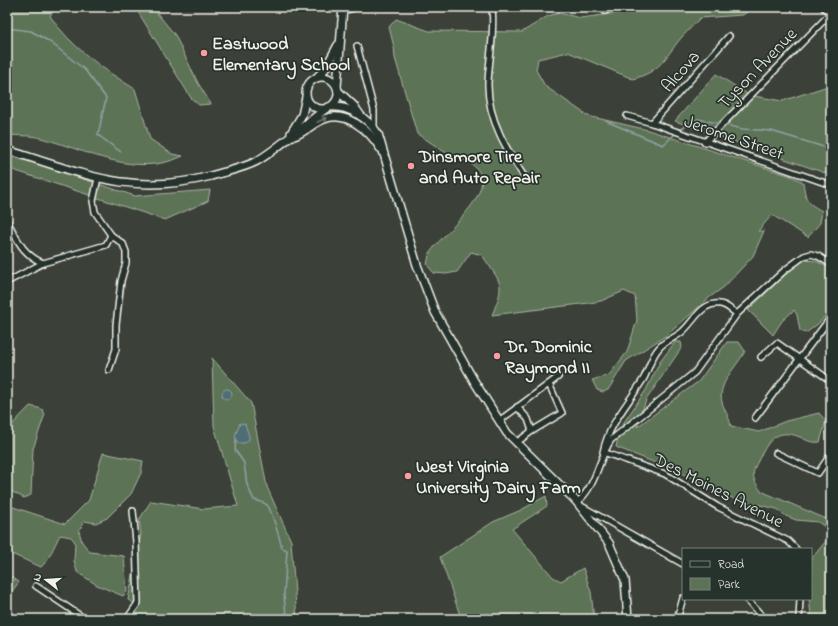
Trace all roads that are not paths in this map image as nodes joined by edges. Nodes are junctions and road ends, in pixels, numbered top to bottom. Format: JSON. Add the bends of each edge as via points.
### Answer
{"nodes":[{"id":1,"x":358,"y":7,"type":"edge"},
{"id":2,"x":492,"y":7,"type":"edge"},
{"id":3,"x":601,"y":7,"type":"edge"},
{"id":4,"x":613,"y":7,"type":"edge"},
{"id":5,"x":823,"y":7,"type":"edge"},
{"id":6,"x":343,"y":9,"type":"edge"},
{"id":7,"x":831,"y":14,"type":"edge"},
{"id":8,"x":728,"y":36,"type":"dead end"},
{"id":9,"x":339,"y":44,"type":"junction"},
{"id":10,"x":357,"y":46,"type":"dead end"},
{"id":11,"x":317,"y":77,"type":"junction"},
{"id":12,"x":337,"y":89,"type":"junction"},
{"id":13,"x":306,"y":97,"type":"junction"},
{"id":14,"x":328,"y":107,"type":"junction"},
{"id":15,"x":627,"y":116,"type":"dead end"},
{"id":16,"x":363,"y":118,"type":"junction"},
{"id":17,"x":652,"y":123,"type":"junction"},
{"id":18,"x":374,"y":128,"type":"junction"},
{"id":19,"x":288,"y":139,"type":"junction"},
{"id":20,"x":705,"y":142,"type":"junction"},
{"id":21,"x":7,"y":150,"type":"edge"},
{"id":22,"x":388,"y":162,"type":"junction"},
{"id":23,"x":98,"y":178,"type":"junction"},
{"id":24,"x":527,"y":181,"type":"dead end"},
{"id":25,"x":831,"y":185,"type":"edge"},
{"id":26,"x":7,"y":221,"type":"edge"},
{"id":27,"x":112,"y":235,"type":"junction"},
{"id":28,"x":43,"y":263,"type":"junction"},
{"id":29,"x":831,"y":264,"type":"edge"},
{"id":30,"x":7,"y":282,"type":"edge"},
{"id":31,"x":737,"y":314,"type":"junction"},
{"id":32,"x":831,"y":317,"type":"edge"},
{"id":33,"x":761,"y":357,"type":"dead end"},
{"id":34,"x":800,"y":360,"type":"junction"},
{"id":35,"x":109,"y":370,"type":"dead end"},
{"id":36,"x":558,"y":377,"type":"dead end"},
{"id":37,"x":831,"y":381,"type":"edge"},
{"id":38,"x":548,"y":384,"type":"junction"},
{"id":39,"x":517,"y":407,"type":"junction"},
{"id":40,"x":755,"y":418,"type":"dead end"},
{"id":41,"x":499,"y":421,"type":"junction"},
{"id":42,"x":532,"y":431,"type":"junction"},
{"id":43,"x":516,"y":443,"type":"junction"},
{"id":44,"x":603,"y":452,"type":"junction"},
{"id":45,"x":776,"y":453,"type":"dead end"},
{"id":46,"x":831,"y":454,"type":"edge"},
{"id":47,"x":577,"y":503,"type":"junction"},
{"id":48,"x":133,"y":511,"type":"dead end"},
{"id":49,"x":795,"y":548,"type":"edge"},
{"id":50,"x":682,"y":563,"type":"edge"},
{"id":51,"x":36,"y":586,"type":"dead end"},
{"id":52,"x":682,"y":600,"type":"edge"},
{"id":53,"x":747,"y":600,"type":"edge"},
{"id":54,"x":800,"y":600,"type":"edge"},
{"id":55,"x":76,"y":616,"type":"edge"},
{"id":56,"x":85,"y":619,"type":"edge"},
{"id":57,"x":126,"y":619,"type":"edge"},
{"id":58,"x":628,"y":619,"type":"edge"},
{"id":59,"x":677,"y":619,"type":"edge"},
{"id":60,"x":765,"y":619,"type":"edge"},
{"id":61,"x":799,"y":619,"type":"edge"}],
"edges":[{"from":1,"to":6,"type":"street"},
{"from":2,"to":24,"type":"street","via":[[488,83],[490,110]]},
{"from":3,"to":4,"type":"street","via":[[605,11]]},
{"from":5,"to":7,"type":"street"},
{"from":6,"to":9,"type":"main road"},
{"from":7,"to":20,"type":"street","name":"Tyson Avenue"},
{"from":8,"to":17,"type":"street","name":"Alcova"},
{"from":9,"to":11,"type":"main road","via":[[325,69]]},
{"from":9,"to":12,"type":"main road"},
{"from":10,"to":18,"type":"street","via":[[374,110]]},
{"from":11,"to":12,"type":"main road","via":[[328,78]]},
{"from":11,"to":13,"type":"main road","via":[[309,83]]},
{"from":12,"to":14,"type":"main road","via":[[335,101]]},
{"from":12,"to":16,"type":"main road"},
{"from":13,"to":14,"type":"main road","via":[[316,108]]},
{"from":13,"to":19,"type":"main road","via":[[302,115]]},
{"from":14,"to":16,"type":"main road","via":[[340,106]]},
{"from":14,"to":19,"type":"main road","via":[[306,122]]},
{"from":15,"to":17,"type":"street","name":"Jerome Street"},
{"from":16,"to":18,"type":"main road"},
{"from":17,"to":20,"type":"street","name":"Jerome Street"},
{"from":18,"to":22,"type":"main road"},
{"from":19,"to":22,"type":"main road","one_way":true,"via":[[322,120],[340,117],[354,122],[372,136]]},
{"from":19,"to":23,"type":"main road","via":[[257,161],[194,180],[142,185]]},
{"from":20,"to":25,"type":"street","name":"Jerome Street"},
{"from":21,"to":23,"type":"main road"},
{"from":22,"to":41,"type":"main road","via":[[428,298]]},
{"from":23,"to":27,"type":"street","via":[[93,201],[95,212]]},
{"from":26,"to":28,"type":"street","via":[[23,250],[31,258]]},
{"from":27,"to":28,"type":"street","via":[[106,245]]},
{"from":27,"to":35,"type":"street","via":[[123,244],[126,263],[121,281],[116,349]]},
{"from":28,"to":30,"type":"street"},
{"from":29,"to":31,"type":"street","via":[[818,256],[804,256],[784,270]]},
{"from":31,"to":44,"type":"street","via":[[695,372],[611,440]]},
{"from":31,"to":44,"type":"street","via":[[723,304],[713,304],[684,330],[660,346],[653,355],[643,379],[612,425]]},
{"from":32,"to":34,"type":"street"},
{"from":33,"to":34,"type":"street","via":[[777,343]]},
{"from":34,"to":37,"type":"street"},
{"from":34,"to":40,"type":"street"},
{"from":36,"to":38,"type":"street"},
{"from":38,"to":39,"type":"street"},
{"from":38,"to":42,"type":"street","via":[[562,413]]},
{"from":39,"to":41,"type":"street"},
{"from":39,"to":42,"type":"street","via":[[528,419]]},
{"from":41,"to":43,"type":"main road"},
{"from":42,"to":43,"type":"street"},
{"from":43,"to":47,"type":"main road"},
{"from":44,"to":47,"type":"street","via":[[595,480]]},
{"from":44,"to":49,"type":"street","name":"Des Moines Avenue","via":[[665,474],[718,507],[788,541]]},
{"from":45,"to":46,"type":"street","via":[[818,473]]},
{"from":47,"to":50,"type":"street"},
{"from":47,"to":58,"type":"main road","via":[[610,543],[616,555],[625,580]]},
{"from":48,"to":57,"type":"street","via":[[138,603]]},
{"from":51,"to":55,"type":"street"},
{"from":52,"to":59,"type":"street"},
{"from":53,"to":60,"type":"street"},
{"from":54,"to":61,"type":"street"},
{"from":55,"to":56,"type":"street"}]}
